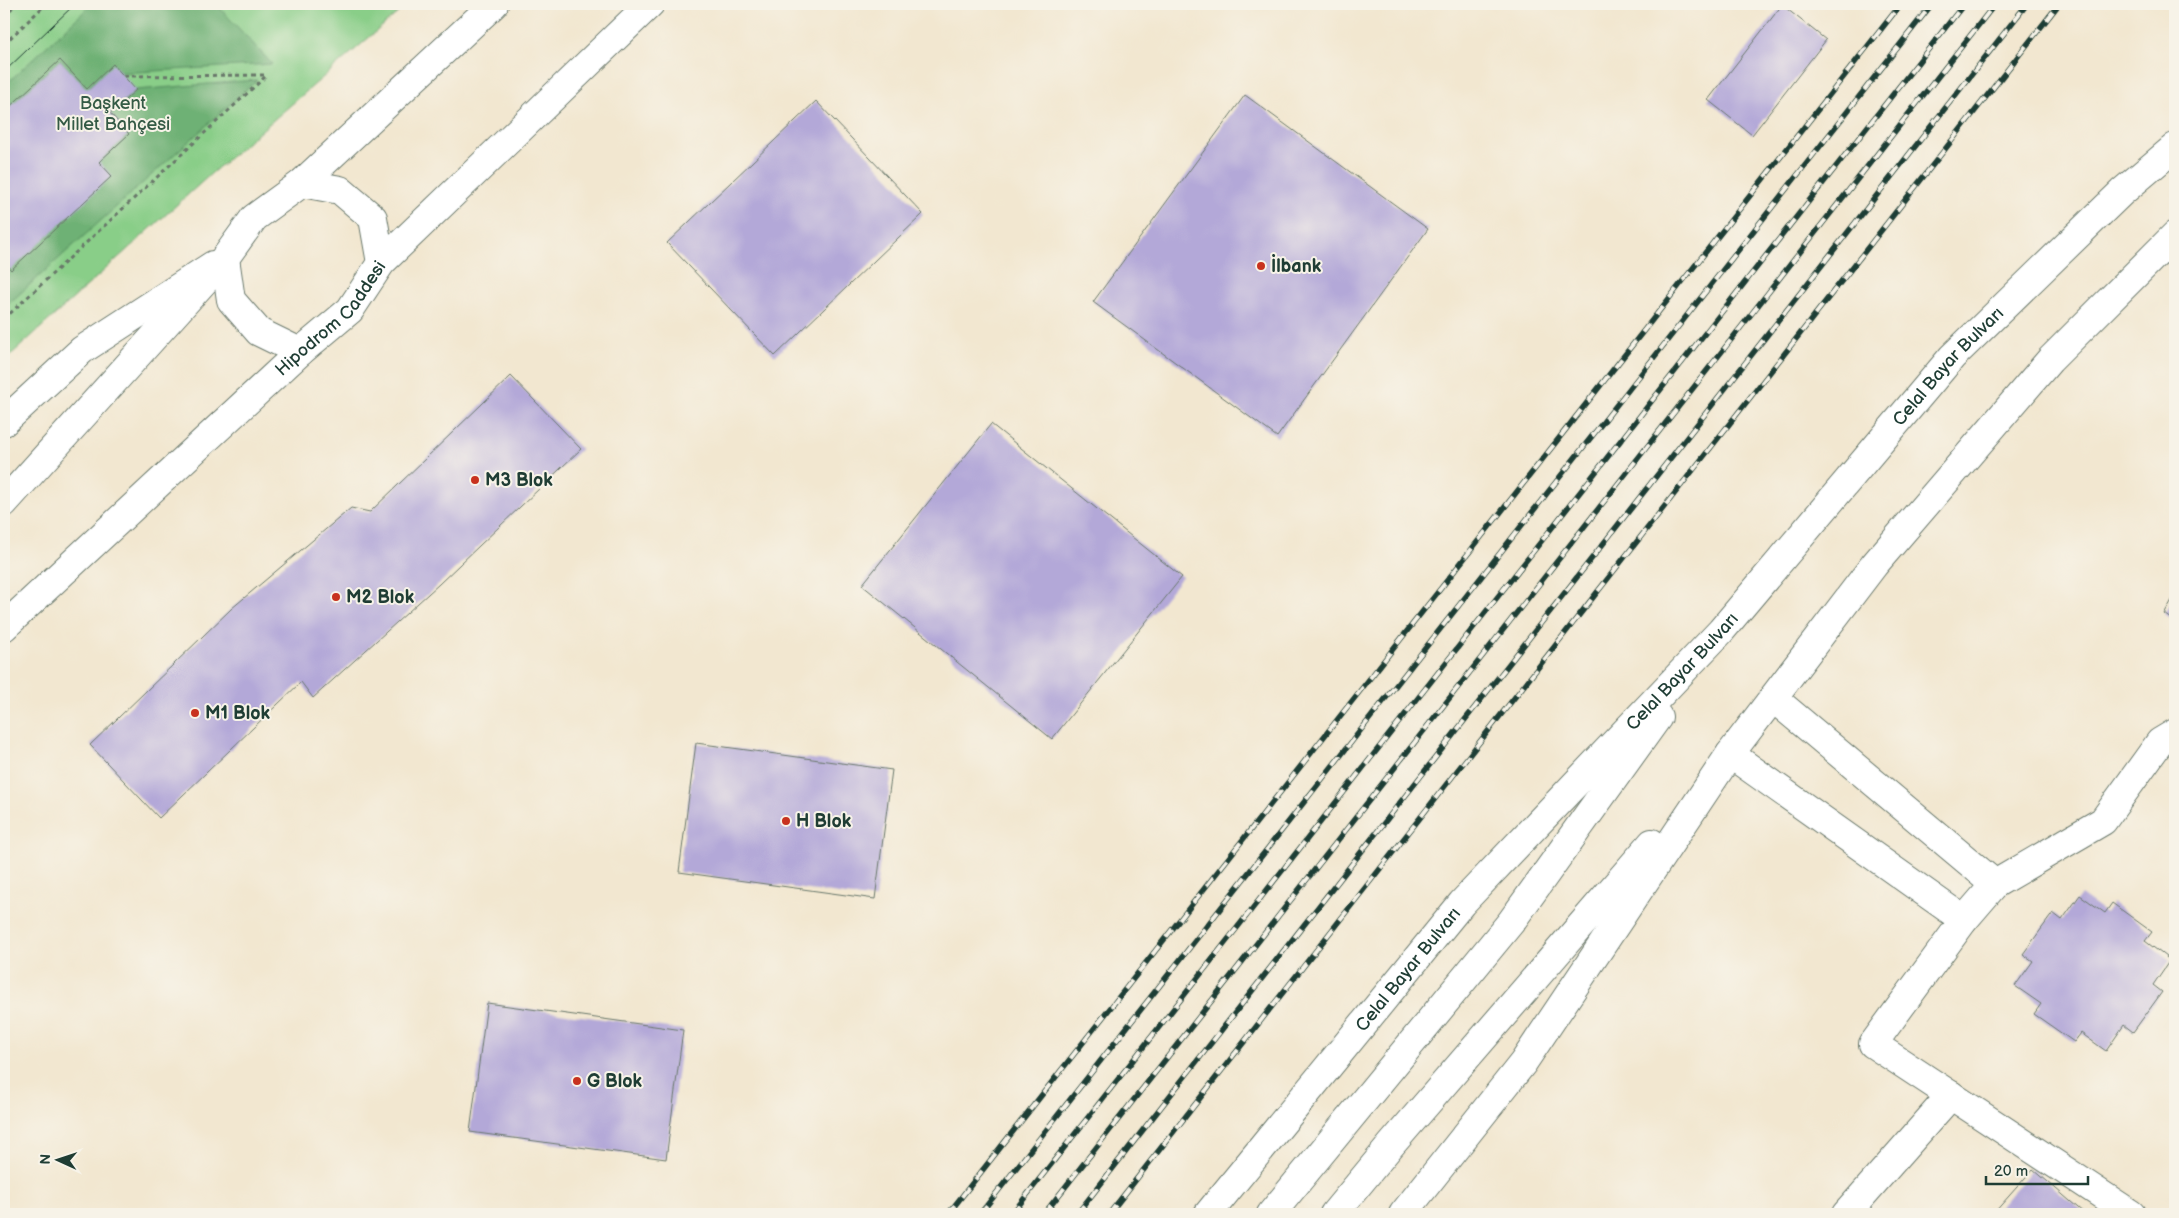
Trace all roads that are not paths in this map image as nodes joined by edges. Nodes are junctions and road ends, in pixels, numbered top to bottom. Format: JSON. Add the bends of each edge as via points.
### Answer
{"nodes":[{"id":1,"x":494,"y":4,"type":"edge"},
{"id":2,"x":650,"y":4,"type":"edge"},
{"id":3,"x":2175,"y":147,"type":"edge"},
{"id":4,"x":302,"y":183,"type":"junction"},
{"id":5,"x":2175,"y":235,"type":"edge"},
{"id":6,"x":225,"y":258,"type":"junction"},
{"id":7,"x":381,"y":263,"type":"junction"},
{"id":8,"x":300,"y":352,"type":"junction"},
{"id":9,"x":4,"y":422,"type":"edge"},
{"id":10,"x":4,"y":503,"type":"edge"},
{"id":11,"x":4,"y":627,"type":"edge"},
{"id":12,"x":1721,"y":631,"type":"junction"},
{"id":13,"x":1773,"y":698,"type":"junction"},
{"id":14,"x":2175,"y":733,"type":"edge"},
{"id":15,"x":1730,"y":754,"type":"junction"},
{"id":16,"x":1995,"y":884,"type":"junction"},
{"id":17,"x":1964,"y":920,"type":"junction"},
{"id":18,"x":1951,"y":1095,"type":"junction"},
{"id":19,"x":1208,"y":1214,"type":"edge"},
{"id":20,"x":1271,"y":1214,"type":"edge"},
{"id":21,"x":1334,"y":1214,"type":"edge"},
{"id":22,"x":1404,"y":1214,"type":"edge"},
{"id":23,"x":1846,"y":1214,"type":"edge"},
{"id":24,"x":2131,"y":1214,"type":"edge"}],
"edges":[{"from":1,"to":4,"type":"main road"},
{"from":2,"to":7,"type":"main road","name":"Hipodrom Caddesi"},
{"from":3,"to":12,"type":"main road","name":"Celal Bayar Bulvarı","via":[[2122,192],[1952,358]]},
{"from":4,"to":6,"type":"main road","via":[[254,218]]},
{"from":4,"to":7,"type":"main road","via":[[340,190],[373,218]]},
{"from":5,"to":13,"type":"main road","via":[[2050,360],[1874,565]]},
{"from":6,"to":8,"type":"main road","via":[[231,300],[259,332]]},
{"from":6,"to":9,"type":"main road","via":[[82,350]]},
{"from":6,"to":10,"type":"main road"},
{"from":7,"to":8,"type":"main road","name":"Hipodrom Caddesi","via":[[350,310]]},
{"from":8,"to":11,"type":"main road","name":"Hipodrom Caddesi"},
{"from":12,"to":19,"type":"main road","name":"Celal Bayar Bulvarı","via":[[1462,903]]},
{"from":12,"to":20,"type":"main road","via":[[1511,922]]},
{"from":13,"to":15,"type":"main road"},
{"from":13,"to":16,"type":"main road"},
{"from":14,"to":16,"type":"main road","via":[[2160,742],[2103,822]]},
{"from":15,"to":17,"type":"main road"},
{"from":15,"to":21,"type":"main road"},
{"from":15,"to":22,"type":"main road","via":[[1523,1063]]},
{"from":16,"to":17,"type":"main road"},
{"from":17,"to":18,"type":"main road","via":[[1872,1044]]},
{"from":18,"to":23,"type":"main road"},
{"from":18,"to":24,"type":"main road"}]}
